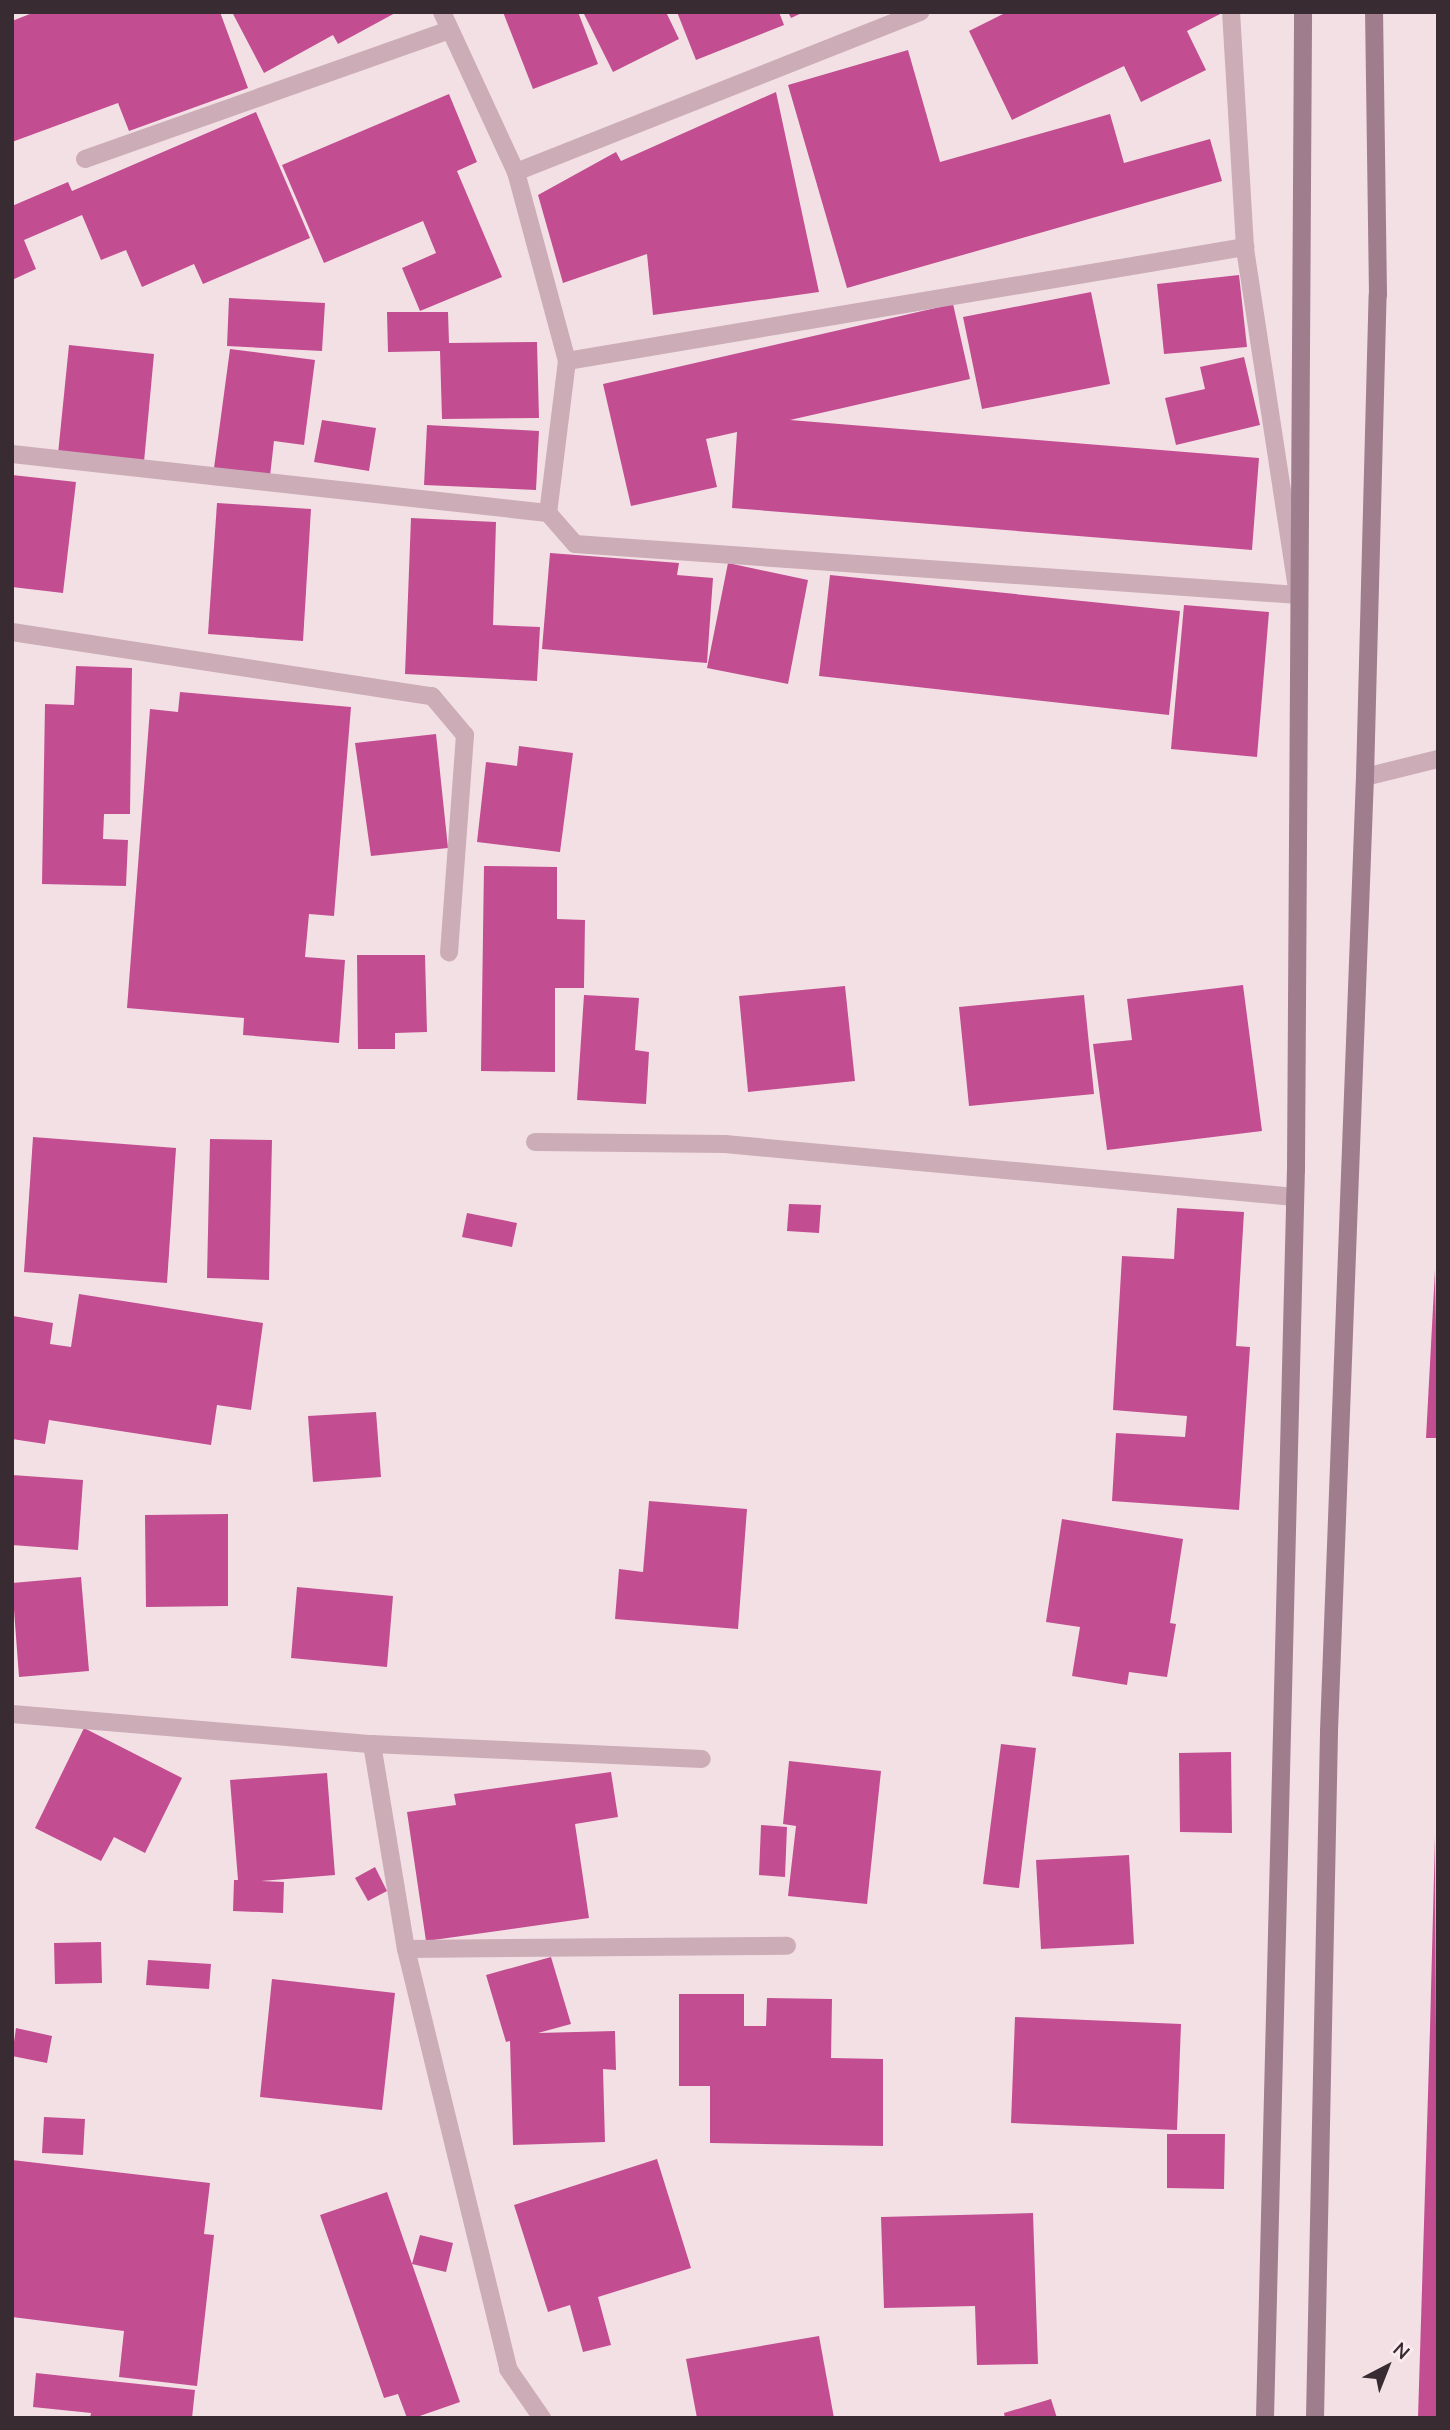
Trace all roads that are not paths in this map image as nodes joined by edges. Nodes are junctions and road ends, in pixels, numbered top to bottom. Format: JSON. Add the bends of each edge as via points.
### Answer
{"nodes":[{"id":1,"x":442,"y":12,"type":"edge"},
{"id":2,"x":921,"y":12,"type":"edge"},
{"id":3,"x":1231,"y":12,"type":"edge"},
{"id":4,"x":1303,"y":12,"type":"edge"},
{"id":5,"x":1374,"y":12,"type":"edge"},
{"id":6,"x":449,"y":30,"type":"junction"},
{"id":7,"x":85,"y":159,"type":"dead end"},
{"id":8,"x":516,"y":172,"type":"junction"},
{"id":9,"x":1245,"y":247,"type":"junction"},
{"id":10,"x":567,"y":360,"type":"junction"},
{"id":11,"x":12,"y":454,"type":"edge"},
{"id":12,"x":548,"y":513,"type":"junction"},
{"id":13,"x":1298,"y":595,"type":"junction"},
{"id":14,"x":12,"y":632,"type":"edge"},
{"id":15,"x":1438,"y":759,"type":"edge"},
{"id":16,"x":1365,"y":777,"type":"junction"},
{"id":17,"x":449,"y":952,"type":"dead end"},
{"id":18,"x":535,"y":1142,"type":"dead end"},
{"id":19,"x":1295,"y":1197,"type":"junction"},
{"id":20,"x":12,"y":1714,"type":"edge"},
{"id":21,"x":372,"y":1744,"type":"junction"},
{"id":22,"x":702,"y":1759,"type":"dead end"},
{"id":23,"x":787,"y":1946,"type":"dead end"},
{"id":24,"x":406,"y":1949,"type":"junction"},
{"id":25,"x":541,"y":2418,"type":"edge"},
{"id":26,"x":1265,"y":2418,"type":"edge"},
{"id":27,"x":1315,"y":2418,"type":"edge"}],
"edges":[{"from":1,"to":6,"type":"street"},
{"from":2,"to":8,"type":"street"},
{"from":3,"to":9,"type":"street"},
{"from":4,"to":13,"type":"main road"},
{"from":5,"to":16,"type":"main road","via":[[1378,295]]},
{"from":6,"to":7,"type":"street"},
{"from":6,"to":8,"type":"street"},
{"from":8,"to":10,"type":"street"},
{"from":9,"to":10,"type":"street"},
{"from":9,"to":13,"type":"street"},
{"from":10,"to":12,"type":"street"},
{"from":11,"to":12,"type":"street"},
{"from":12,"to":13,"type":"street","via":[[575,544]]},
{"from":13,"to":19,"type":"main road"},
{"from":14,"to":17,"type":"street","via":[[432,696],[465,736]]},
{"from":15,"to":16,"type":"street"},
{"from":16,"to":27,"type":"main road","via":[[1329,1731]]},
{"from":18,"to":19,"type":"street","via":[[725,1144]]},
{"from":19,"to":26,"type":"main road"},
{"from":20,"to":21,"type":"street"},
{"from":21,"to":22,"type":"street"},
{"from":21,"to":24,"type":"street"},
{"from":23,"to":24,"type":"street"},
{"from":24,"to":25,"type":"street","via":[[508,2369]]}]}
